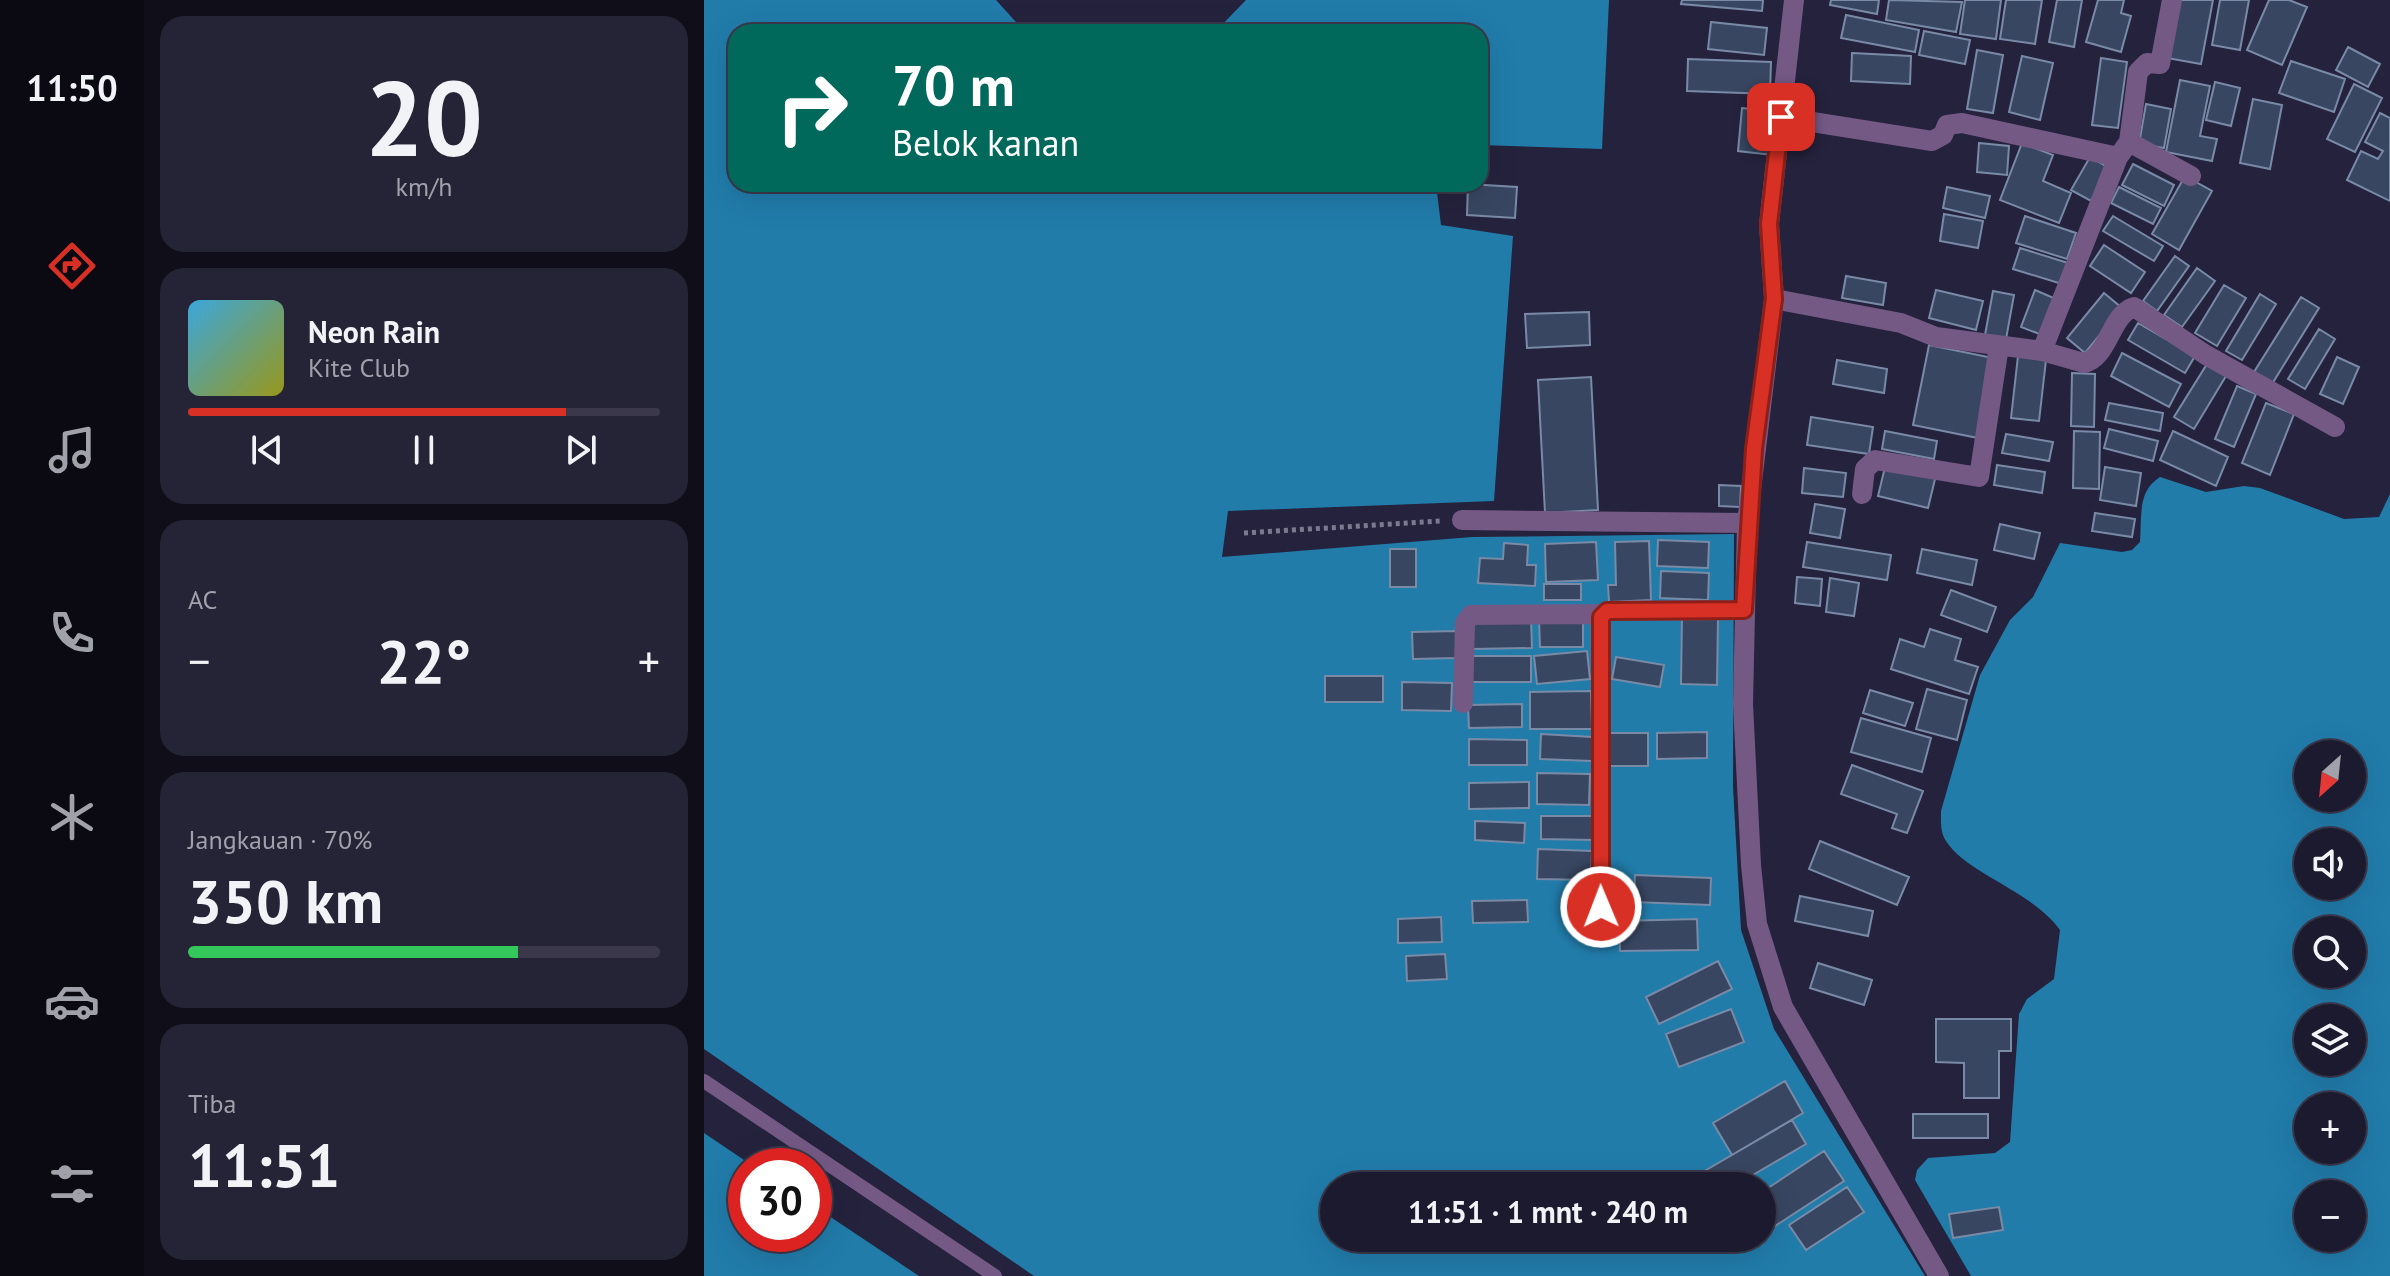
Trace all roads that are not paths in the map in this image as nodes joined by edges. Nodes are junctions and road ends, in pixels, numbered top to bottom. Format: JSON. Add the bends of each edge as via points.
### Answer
{"nodes":[{"id":1,"x":1794,"y":0,"type":"edge"},
{"id":2,"x":2172,"y":0,"type":"edge"},
{"id":3,"x":1781,"y":117,"type":"junction"},
{"id":4,"x":2123,"y":149,"type":"junction"},
{"id":5,"x":2191,"y":176,"type":"dead end"},
{"id":6,"x":1774,"y":299,"type":"junction"},
{"id":7,"x":1999,"y":346,"type":"junction"},
{"id":8,"x":2042,"y":351,"type":"junction"},
{"id":9,"x":2335,"y":427,"type":"dead end"},
{"id":10,"x":1862,"y":494,"type":"dead end"},
{"id":11,"x":1462,"y":520,"type":"road end"},
{"id":12,"x":1747,"y":523,"type":"junction"},
{"id":13,"x":1744,"y":610,"type":"junction"},
{"id":14,"x":1603,"y":614,"type":"junction"},
{"id":15,"x":1463,"y":703,"type":"dead end"},
{"id":16,"x":1601,"y":907,"type":"dead end"},
{"id":17,"x":704,"y":1081,"type":"edge"},
{"id":18,"x":995,"y":1276,"type":"edge"},
{"id":19,"x":1939,"y":1276,"type":"edge"}],
"edges":[{"from":1,"to":3,"type":"street"},
{"from":2,"to":4,"type":"street","via":[[2160,64],[2147,63],[2138,72]]},
{"from":3,"to":4,"type":"street","via":[[1932,141],[1939,140],[1947,125],[1962,123]]},
{"from":3,"to":6,"type":"street","via":[[1769,224]]},
{"from":4,"to":5,"type":"street"},
{"from":4,"to":8,"type":"street"},
{"from":6,"to":7,"type":"street","via":[[1901,323],[1936,337]]},
{"from":6,"to":12,"type":"street"},
{"from":7,"to":8,"type":"street"},
{"from":7,"to":10,"type":"street","via":[[1979,477],[1875,460],[1865,469]]},
{"from":8,"to":9,"type":"street","via":[[2091,361],[2125,311],[2134,307],[2206,355]]},
{"from":11,"to":12,"type":"street"},
{"from":12,"to":13,"type":"street"},
{"from":13,"to":14,"type":"street"},
{"from":13,"to":19,"type":"street","via":[[1751,865],[1768,967],[1807,1054]]},
{"from":14,"to":15,"type":"street","via":[[1471,615],[1465,623]]},
{"from":14,"to":16,"type":"street"},
{"from":17,"to":18,"type":"lane"}]}
